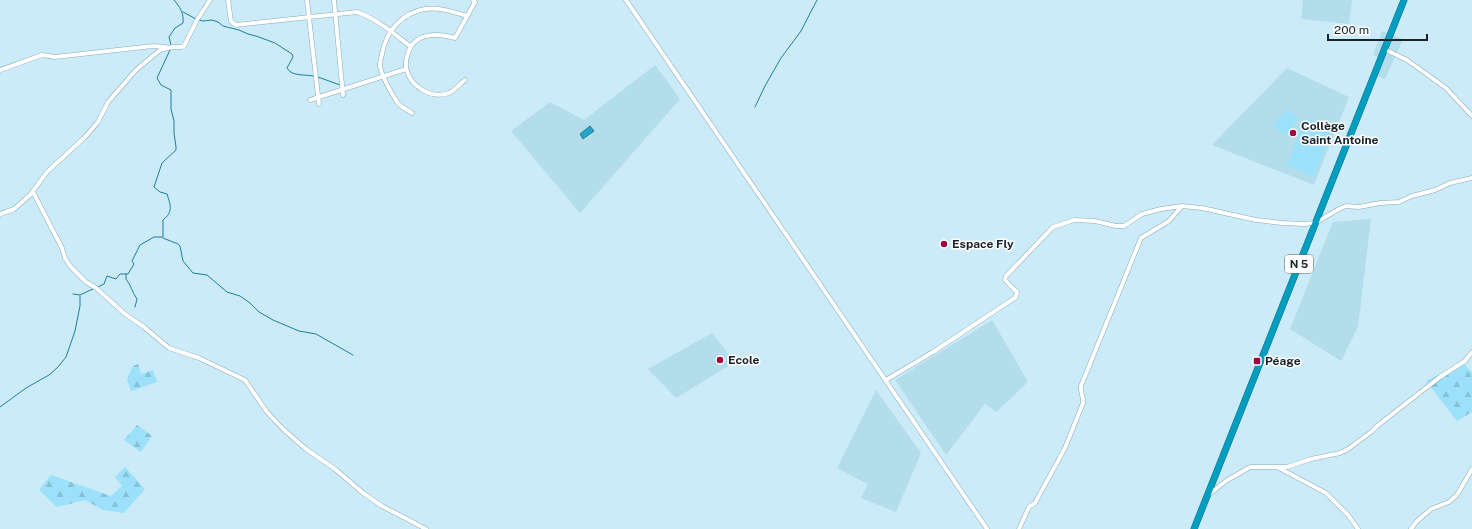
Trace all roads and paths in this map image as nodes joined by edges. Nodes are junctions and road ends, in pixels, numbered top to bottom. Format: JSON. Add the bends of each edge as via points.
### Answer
{"nodes":[{"id":1,"x":210,"y":0,"type":"edge"},
{"id":2,"x":228,"y":0,"type":"edge"},
{"id":3,"x":307,"y":0,"type":"edge"},
{"id":4,"x":334,"y":0,"type":"edge"},
{"id":5,"x":473,"y":0,"type":"edge"},
{"id":6,"x":626,"y":0,"type":"edge"},
{"id":7,"x":1404,"y":0,"type":"edge"},
{"id":8,"x":335,"y":14,"type":"junction"},
{"id":9,"x":467,"y":16,"type":"junction"},
{"id":10,"x":309,"y":17,"type":"junction"},
{"id":11,"x":391,"y":31,"type":"junction"},
{"id":12,"x":168,"y":47,"type":"junction"},
{"id":13,"x":411,"y":47,"type":"junction"},
{"id":14,"x":1384,"y":49,"type":"junction"},
{"id":15,"x":406,"y":69,"type":"junction"},
{"id":16,"x":0,"y":70,"type":"edge"},
{"id":17,"x":383,"y":77,"type":"junction"},
{"id":18,"x":465,"y":80,"type":"dead end"},
{"id":19,"x":342,"y":89,"type":"junction"},
{"id":20,"x":343,"y":96,"type":"dead end"},
{"id":21,"x":318,"y":97,"type":"junction"},
{"id":22,"x":310,"y":100,"type":"dead end"},
{"id":23,"x":319,"y":104,"type":"dead end"},
{"id":24,"x":412,"y":113,"type":"dead end"},
{"id":25,"x":1472,"y":116,"type":"edge"},
{"id":26,"x":1472,"y":178,"type":"edge"},
{"id":27,"x":33,"y":192,"type":"junction"},
{"id":28,"x":1182,"y":206,"type":"junction"},
{"id":29,"x":0,"y":214,"type":"edge"},
{"id":30,"x":1315,"y":223,"type":"junction"},
{"id":31,"x":1472,"y":352,"type":"edge"},
{"id":32,"x":886,"y":380,"type":"junction"},
{"id":33,"x":1279,"y":468,"type":"junction"},
{"id":34,"x":1472,"y":469,"type":"edge"},
{"id":35,"x":1208,"y":495,"type":"junction"},
{"id":36,"x":426,"y":529,"type":"edge"},
{"id":37,"x":987,"y":529,"type":"edge"},
{"id":38,"x":1019,"y":529,"type":"edge"},
{"id":39,"x":1194,"y":529,"type":"edge"},
{"id":40,"x":1358,"y":529,"type":"edge"},
{"id":41,"x":1411,"y":529,"type":"edge"}],
"edges":[{"from":1,"to":12,"type":"street","via":[[184,46]]},
{"from":2,"to":10,"type":"street","via":[[231,21],[236,25]]},
{"from":3,"to":10,"type":"street"},
{"from":4,"to":8,"type":"street"},
{"from":5,"to":9,"type":"street","via":[[475,2]]},
{"from":6,"to":32,"type":"street"},
{"from":7,"to":14,"type":"highway","number":"N 5"},
{"from":8,"to":10,"type":"street"},
{"from":8,"to":11,"type":"street","via":[[365,14]]},
{"from":8,"to":19,"type":"street"},
{"from":9,"to":11,"type":"street","via":[[447,10],[426,9],[406,16]]},
{"from":9,"to":13,"type":"street","via":[[455,38],[438,34],[428,35]]},
{"from":10,"to":21,"type":"street"},
{"from":11,"to":13,"type":"street"},
{"from":11,"to":17,"type":"street","via":[[382,53],[380,65]]},
{"from":12,"to":16,"type":"street","via":[[153,46],[55,58],[44,54]]},
{"from":12,"to":27,"type":"street","via":[[160,50],[130,77],[108,102],[98,122],[47,172]]},
{"from":13,"to":15,"type":"street"},
{"from":14,"to":25,"type":"street","via":[[1407,60],[1446,88]]},
{"from":14,"to":30,"type":"highway","number":"N 5"},
{"from":15,"to":17,"type":"street"},
{"from":15,"to":18,"type":"street","via":[[413,83],[431,94],[449,93]]},
{"from":17,"to":19,"type":"street"},
{"from":17,"to":24,"type":"street","via":[[398,103]]},
{"from":19,"to":20,"type":"street"},
{"from":19,"to":21,"type":"street"},
{"from":21,"to":22,"type":"street"},
{"from":21,"to":23,"type":"street"},
{"from":26,"to":30,"type":"street","via":[[1450,183],[1398,202],[1346,206]]},
{"from":27,"to":29,"type":"street","via":[[14,209]]},
{"from":27,"to":36,"type":"street","via":[[67,262],[86,282],[169,348],[199,358],[245,380],[267,412],[306,449],[382,506]]},
{"from":28,"to":30,"type":"street","via":[[1278,223]]},
{"from":28,"to":32,"type":"street","via":[[1142,214],[1124,226],[1078,219],[1053,227],[1006,276],[1005,280],[1017,292],[1016,297]]},
{"from":28,"to":38,"type":"street","via":[[1168,221],[1141,238],[1081,386],[1084,401],[1066,448]]},
{"from":30,"to":35,"type":"highway","number":"N 5"},
{"from":31,"to":33,"type":"street","via":[[1465,361],[1431,384],[1348,449]]},
{"from":32,"to":37,"type":"street"},
{"from":33,"to":35,"type":"street","via":[[1250,467]]},
{"from":33,"to":40,"type":"street","via":[[1326,493]]},
{"from":34,"to":41,"type":"street","via":[[1457,495],[1449,502],[1431,509]]},
{"from":35,"to":39,"type":"highway","number":"N 5"}]}
